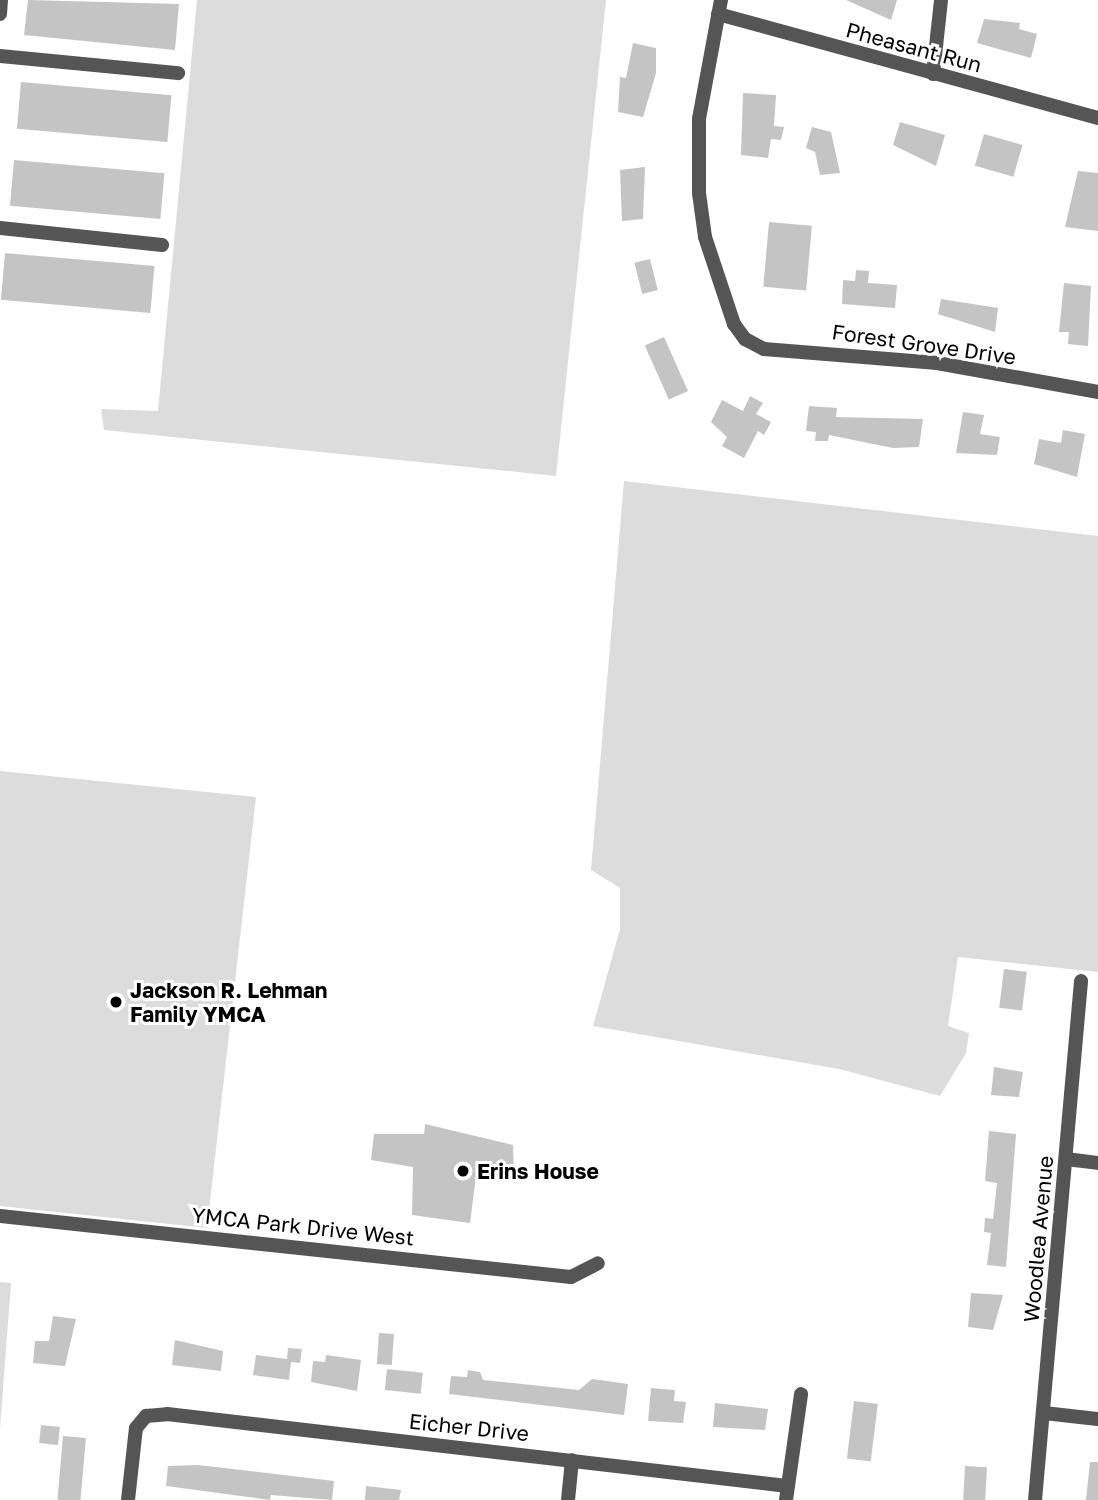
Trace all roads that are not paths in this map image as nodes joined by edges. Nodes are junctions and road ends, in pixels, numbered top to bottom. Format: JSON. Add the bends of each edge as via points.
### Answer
{"nodes":[{"id":1,"x":1,"y":0,"type":"edge"},
{"id":2,"x":941,"y":0,"type":"edge"},
{"id":3,"x":719,"y":7,"type":"edge"},
{"id":4,"x":0,"y":14,"type":"edge"},
{"id":5,"x":0,"y":56,"type":"edge"},
{"id":6,"x":178,"y":73,"type":"dead end"},
{"id":7,"x":933,"y":74,"type":"junction"},
{"id":8,"x":1098,"y":118,"type":"edge"},
{"id":9,"x":0,"y":228,"type":"edge"},
{"id":10,"x":162,"y":244,"type":"dead end"},
{"id":11,"x":1098,"y":392,"type":"edge"},
{"id":12,"x":1081,"y":981,"type":"dead end"},
{"id":13,"x":1066,"y":1159,"type":"junction"},
{"id":14,"x":1098,"y":1163,"type":"edge"},
{"id":15,"x":0,"y":1216,"type":"edge"},
{"id":16,"x":598,"y":1263,"type":"dead end"},
{"id":17,"x":801,"y":1394,"type":"dead end"},
{"id":18,"x":1044,"y":1413,"type":"junction"},
{"id":19,"x":1098,"y":1419,"type":"edge"},
{"id":20,"x":572,"y":1460,"type":"junction"},
{"id":21,"x":787,"y":1493,"type":"edge"},
{"id":22,"x":128,"y":1500,"type":"edge"},
{"id":23,"x":568,"y":1500,"type":"edge"},
{"id":24,"x":1035,"y":1500,"type":"edge"}],
"edges":[{"from":1,"to":4,"type":"street"},
{"from":2,"to":7,"type":"street"},
{"from":3,"to":7,"type":"street","name":"Pheasant Run"},
{"from":3,"to":11,"type":"street","name":"Forest Grove Drive","via":[[699,119],[699,193],[705,237],[734,324],[746,339],[764,349],[937,363]]},
{"from":5,"to":6,"type":"street"},
{"from":7,"to":8,"type":"street","name":"Pheasant Run"},
{"from":9,"to":10,"type":"street"},
{"from":12,"to":13,"type":"street","name":"Woodlea Avenue"},
{"from":13,"to":14,"type":"street"},
{"from":13,"to":18,"type":"street","name":"Woodlea Avenue"},
{"from":15,"to":16,"type":"street","name":"YMCA Park Drive West","via":[[571,1277]]},
{"from":17,"to":21,"type":"street"},
{"from":18,"to":19,"type":"street"},
{"from":18,"to":24,"type":"street","name":"Woodlea Avenue"},
{"from":20,"to":21,"type":"street","name":"Eicher Drive"},
{"from":20,"to":22,"type":"street","name":"Eicher Drive","via":[[146,1416],[135,1428]]},
{"from":20,"to":23,"type":"street"}]}
